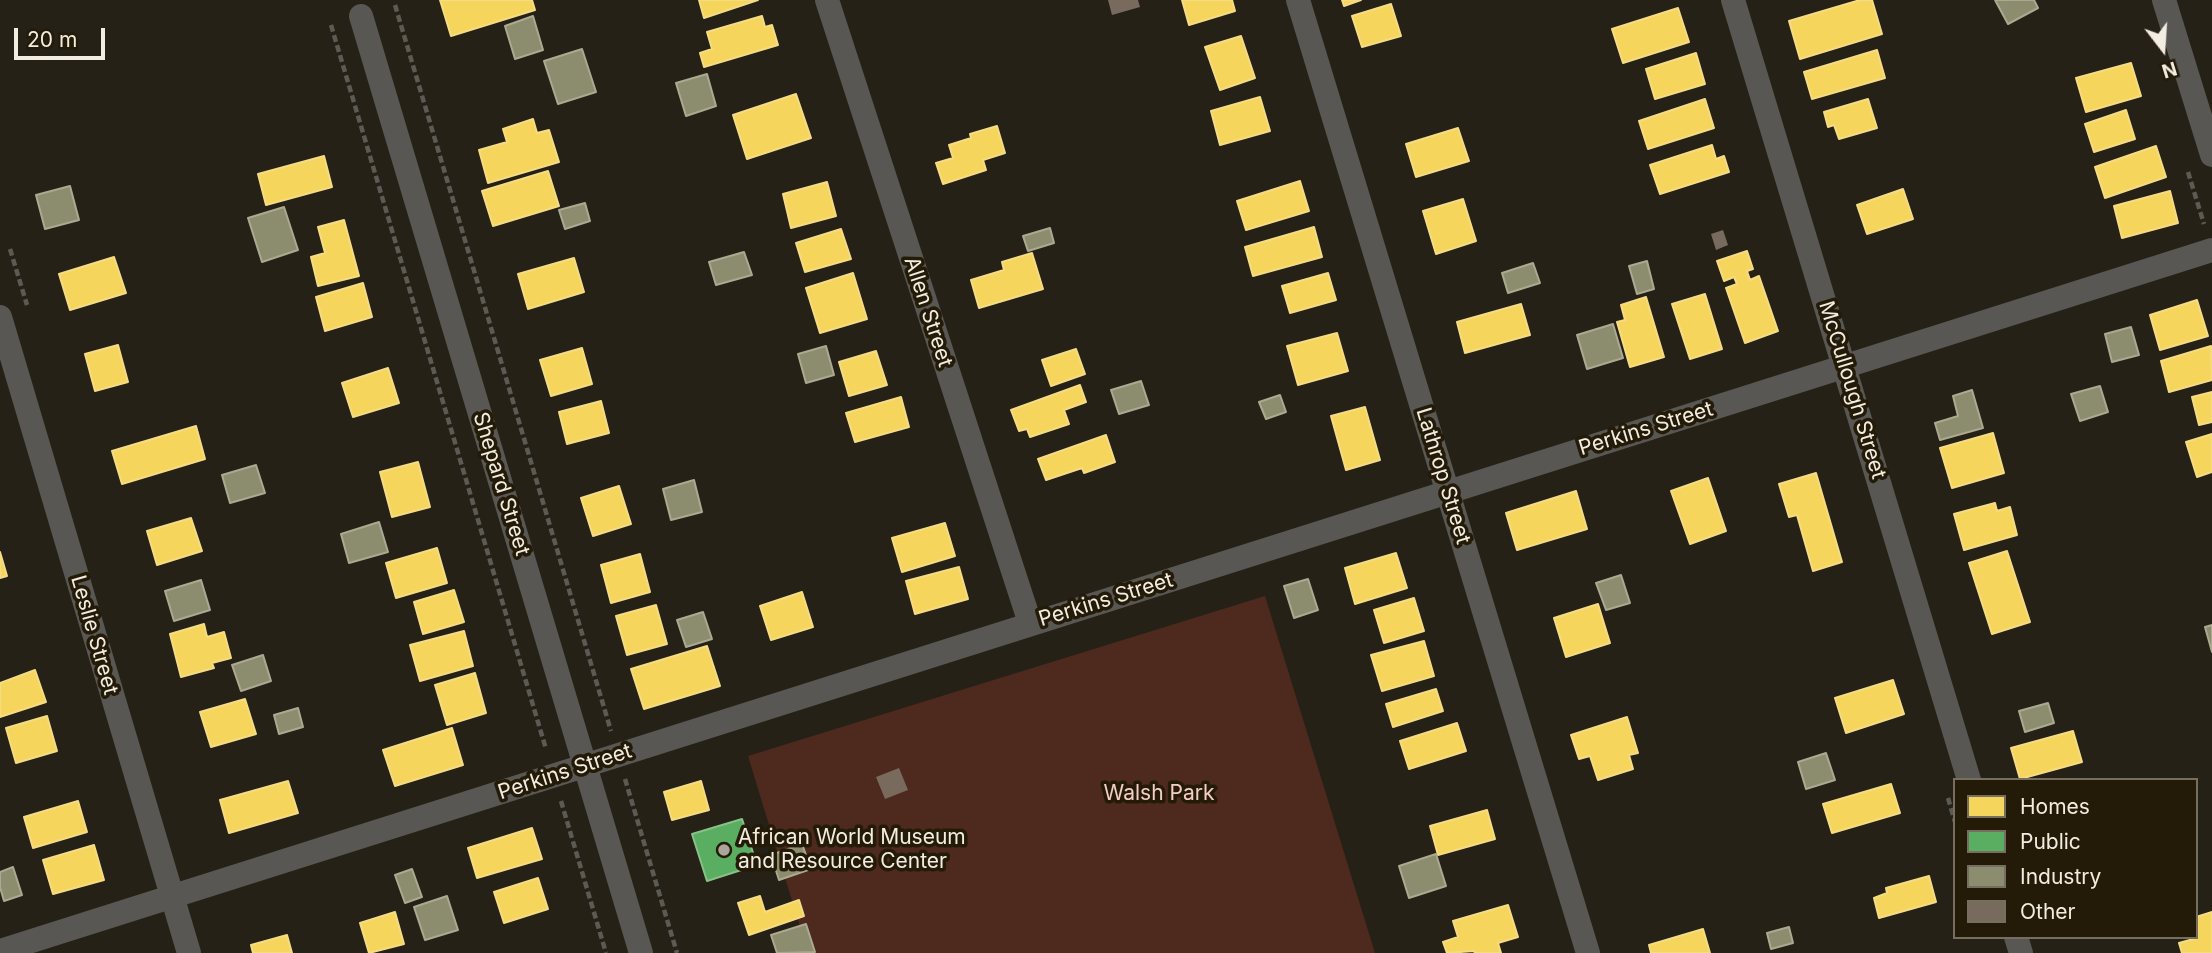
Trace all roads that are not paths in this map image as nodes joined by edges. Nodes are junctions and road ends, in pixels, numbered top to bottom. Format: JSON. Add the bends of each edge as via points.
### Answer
{"nodes":[{"id":1,"x":827,"y":0,"type":"edge"},
{"id":2,"x":1298,"y":0,"type":"edge"},
{"id":3,"x":1733,"y":0,"type":"edge"},
{"id":4,"x":2164,"y":0,"type":"edge"},
{"id":5,"x":361,"y":16,"type":"dead end"},
{"id":6,"x":2212,"y":155,"type":"edge"},
{"id":7,"x":2212,"y":250,"type":"edge"},
{"id":8,"x":0,"y":317,"type":"edge"},
{"id":9,"x":1845,"y":366,"type":"junction"},
{"id":10,"x":1448,"y":492,"type":"junction"},
{"id":11,"x":1030,"y":624,"type":"junction"},
{"id":12,"x":585,"y":766,"type":"junction"},
{"id":13,"x":1968,"y":778,"type":"edge"},
{"id":14,"x":172,"y":897,"type":"junction"},
{"id":15,"x":0,"y":951,"type":"edge"},
{"id":16,"x":188,"y":953,"type":"edge"},
{"id":17,"x":640,"y":953,"type":"edge"},
{"id":18,"x":1588,"y":953,"type":"edge"}],
"edges":[{"from":1,"to":11,"type":"street","name":"Allen Street"},
{"from":2,"to":10,"type":"street","name":"Lathrop Street"},
{"from":3,"to":9,"type":"street","name":"McCullough Street"},
{"from":4,"to":6,"type":"street"},
{"from":5,"to":12,"type":"street","name":"Shepard Street"},
{"from":7,"to":9,"type":"street","name":"Perkins Street"},
{"from":8,"to":14,"type":"street","name":"Leslie Street"},
{"from":9,"to":10,"type":"street","name":"Perkins Street"},
{"from":9,"to":13,"type":"street","name":"McCullough Street"},
{"from":10,"to":11,"type":"street","name":"Perkins Street"},
{"from":10,"to":18,"type":"street","name":"Lathrop Street"},
{"from":11,"to":12,"type":"street","name":"Perkins Street"},
{"from":12,"to":14,"type":"street","name":"Perkins Street"},
{"from":12,"to":17,"type":"street","name":"Shepard Street"},
{"from":14,"to":15,"type":"street","name":"Perkins Street"},
{"from":14,"to":16,"type":"street","name":"Leslie Street"}]}
